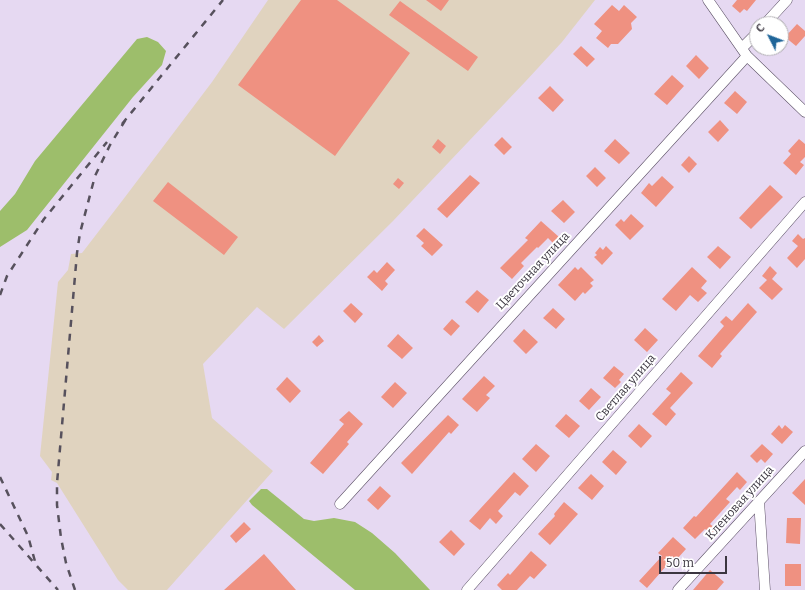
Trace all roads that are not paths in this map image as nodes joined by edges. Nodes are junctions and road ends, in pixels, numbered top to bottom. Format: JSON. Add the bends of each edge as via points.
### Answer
{"nodes":[{"id":1,"x":708,"y":0,"type":"edge"},
{"id":2,"x":787,"y":0,"type":"edge"},
{"id":3,"x":772,"y":16,"type":"edge"},
{"id":4,"x":749,"y":45,"type":"edge"},
{"id":5,"x":744,"y":52,"type":"junction"},
{"id":6,"x":805,"y":112,"type":"edge"},
{"id":7,"x":805,"y":202,"type":"edge"},
{"id":8,"x":805,"y":451,"type":"edge"},
{"id":9,"x":759,"y":501,"type":"junction"},
{"id":10,"x":340,"y":504,"type":"dead end"},
{"id":11,"x":467,"y":590,"type":"edge"},
{"id":12,"x":678,"y":590,"type":"edge"},
{"id":13,"x":765,"y":590,"type":"edge"}],
"edges":[{"from":1,"to":5,"type":"street"},
{"from":2,"to":3,"type":"street"},
{"from":4,"to":5,"type":"street","name":"Цветочная улица"},
{"from":5,"to":6,"type":"street"},
{"from":5,"to":10,"type":"street","name":"Цветочная улица"},
{"from":7,"to":11,"type":"street","name":"Светлая улица"},
{"from":8,"to":9,"type":"street","name":"Кленовая улица"},
{"from":9,"to":12,"type":"street","name":"Кленовая улица"},
{"from":9,"to":13,"type":"street"}]}
